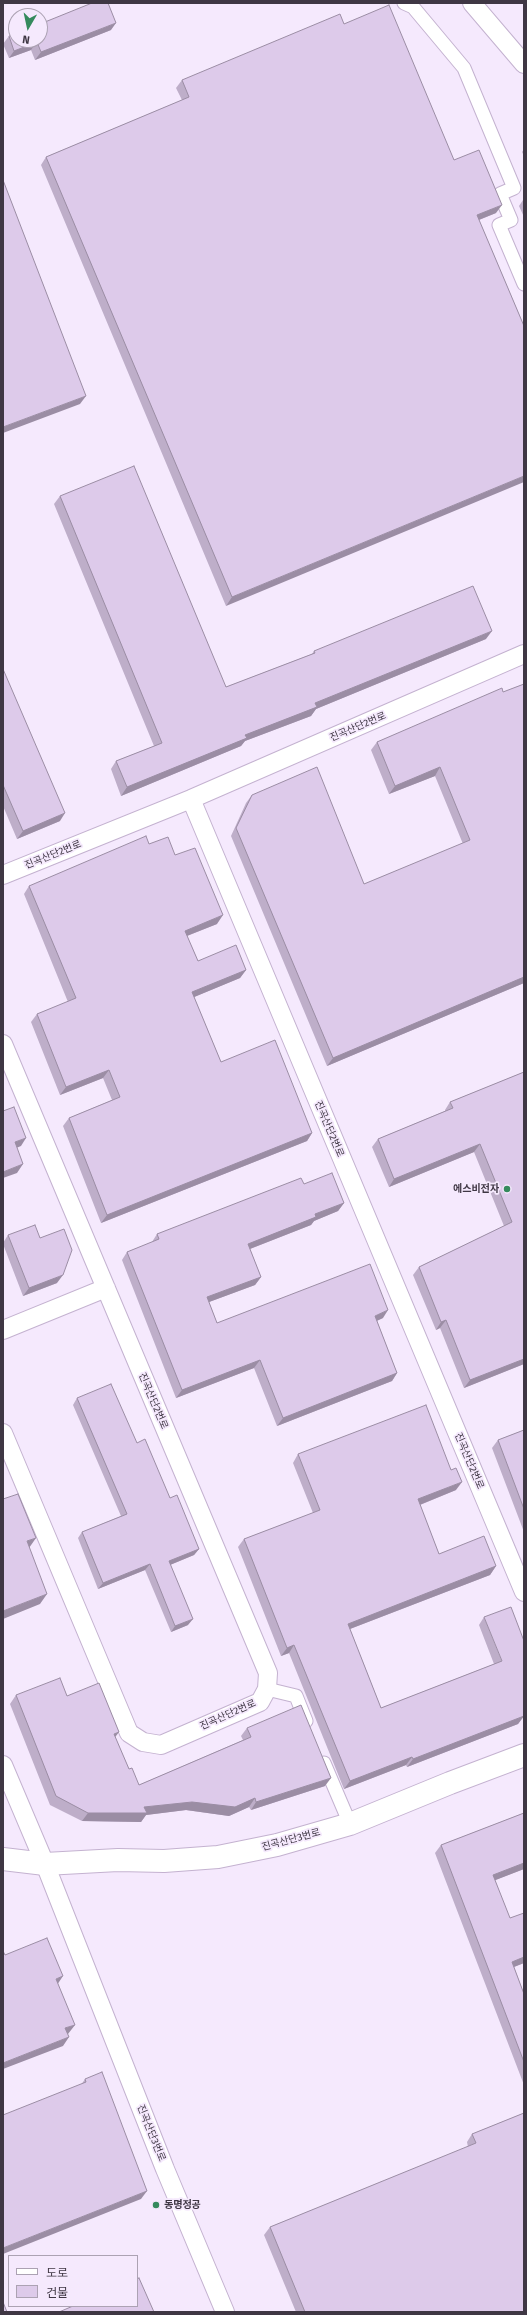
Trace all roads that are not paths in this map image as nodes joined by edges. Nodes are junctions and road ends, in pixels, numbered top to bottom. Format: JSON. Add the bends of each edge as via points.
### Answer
{"nodes":[{"id":1,"x":404,"y":3,"type":"edge"},
{"id":2,"x":472,"y":3,"type":"edge"},
{"id":3,"x":524,"y":64,"type":"edge"},
{"id":4,"x":524,"y":284,"type":"edge"},
{"id":5,"x":524,"y":654,"type":"edge"},
{"id":6,"x":191,"y":799,"type":"junction"},
{"id":7,"x":3,"y":875,"type":"edge"},
{"id":8,"x":3,"y":1044,"type":"edge"},
{"id":9,"x":106,"y":1288,"type":"junction"},
{"id":10,"x":3,"y":1330,"type":"edge"},
{"id":11,"x":3,"y":1433,"type":"edge"},
{"id":12,"x":524,"y":1592,"type":"edge"},
{"id":13,"x":267,"y":1689,"type":"junction"},
{"id":14,"x":310,"y":1730,"type":"edge"},
{"id":15,"x":319,"y":1752,"type":"edge"},
{"id":16,"x":524,"y":1755,"type":"edge"},
{"id":17,"x":3,"y":1765,"type":"edge"},
{"id":18,"x":350,"y":1824,"type":"junction"},
{"id":19,"x":3,"y":1859,"type":"edge"},
{"id":20,"x":45,"y":1864,"type":"junction"},
{"id":21,"x":225,"y":2312,"type":"edge"}],
"edges":[{"from":1,"to":4,"type":"street","via":[[413,7],[464,68],[514,188],[500,194],[511,220],[499,224]]},
{"from":2,"to":3,"type":"street"},
{"from":5,"to":6,"type":"street","name":"진곡산단2번로"},
{"from":6,"to":7,"type":"street","name":"진곡산단2번로"},
{"from":6,"to":12,"type":"street","name":"진곡산단2번로"},
{"from":8,"to":9,"type":"street","name":"진곡산단2번로"},
{"from":9,"to":10,"type":"street"},
{"from":9,"to":13,"type":"street","name":"진곡산단2번로","via":[[268,1673]]},
{"from":11,"to":13,"type":"street","name":"진곡산단2번로","via":[[129,1733],[143,1742],[161,1745],[260,1702]]},
{"from":13,"to":14,"type":"street","via":[[296,1696]]},
{"from":15,"to":18,"type":"street"},
{"from":16,"to":18,"type":"street","name":"진곡산단3번로","via":[[450,1782]]},
{"from":17,"to":20,"type":"street"},
{"from":18,"to":20,"type":"street","name":"진곡산단3번로","via":[[276,1845],[218,1856],[164,1861],[118,1860]]},
{"from":19,"to":20,"type":"street","name":"진곡산단3번로"},
{"from":20,"to":21,"type":"street","name":"진곡산단3번로","via":[[165,2169]]}]}
